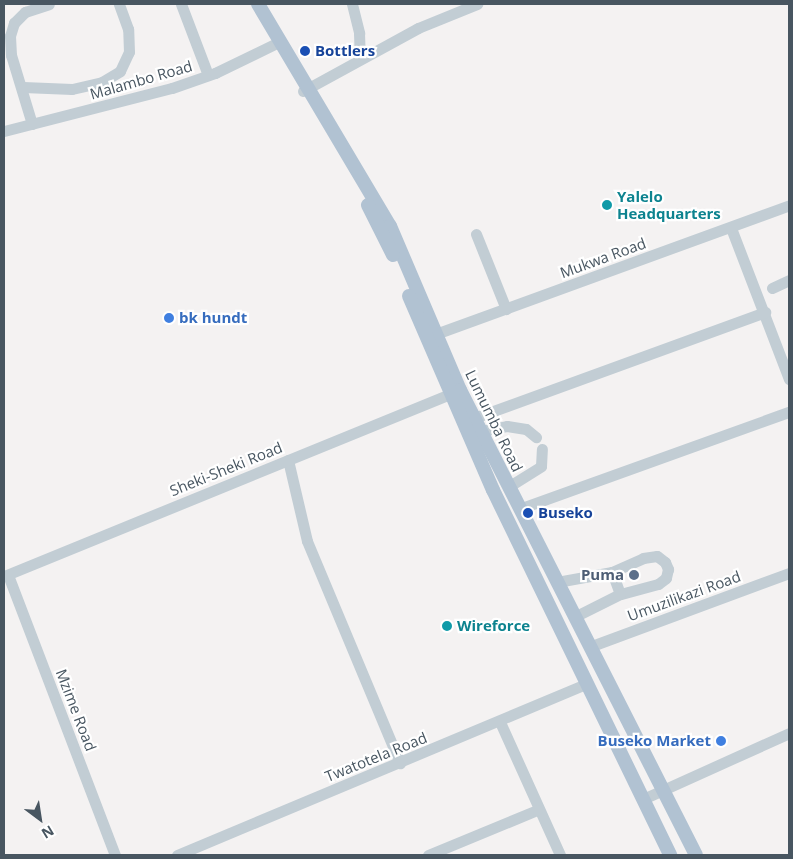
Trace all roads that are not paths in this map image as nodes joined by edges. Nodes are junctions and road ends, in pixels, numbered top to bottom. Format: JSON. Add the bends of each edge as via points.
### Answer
{"nodes":[{"id":1,"x":48,"y":4,"type":"edge"},
{"id":2,"x":119,"y":4,"type":"edge"},
{"id":3,"x":181,"y":4,"type":"edge"},
{"id":4,"x":250,"y":4,"type":"edge"},
{"id":5,"x":258,"y":4,"type":"edge"},
{"id":6,"x":352,"y":4,"type":"edge"},
{"id":7,"x":477,"y":4,"type":"edge"},
{"id":8,"x":278,"y":43,"type":"junction"},
{"id":9,"x":360,"y":58,"type":"junction"},
{"id":10,"x":208,"y":75,"type":"junction"},
{"id":11,"x":23,"y":87,"type":"junction"},
{"id":12,"x":306,"y":89,"type":"junction"},
{"id":13,"x":32,"y":124,"type":"junction"},
{"id":14,"x":4,"y":131,"type":"edge"},
{"id":15,"x":789,"y":205,"type":"edge"},
{"id":16,"x":731,"y":228,"type":"junction"},
{"id":17,"x":476,"y":234,"type":"dead end"},
{"id":18,"x":789,"y":280,"type":"edge"},
{"id":19,"x":772,"y":288,"type":"dead end"},
{"id":20,"x":506,"y":309,"type":"junction"},
{"id":21,"x":765,"y":312,"type":"junction"},
{"id":22,"x":430,"y":336,"type":"junction"},
{"id":23,"x":789,"y":379,"type":"edge"},
{"id":24,"x":455,"y":392,"type":"junction"},
{"id":25,"x":789,"y":412,"type":"edge"},
{"id":26,"x":474,"y":418,"type":"junction"},
{"id":27,"x":482,"y":431,"type":"junction"},
{"id":28,"x":536,"y":437,"type":"dead end"},
{"id":29,"x":542,"y":449,"type":"dead end"},
{"id":30,"x":288,"y":460,"type":"junction"},
{"id":31,"x":508,"y":487,"type":"junction"},
{"id":32,"x":519,"y":509,"type":"junction"},
{"id":33,"x":612,"y":572,"type":"junction"},
{"id":34,"x":789,"y":573,"type":"edge"},
{"id":35,"x":6,"y":575,"type":"edge"},
{"id":36,"x":557,"y":582,"type":"junction"},
{"id":37,"x":620,"y":594,"type":"junction"},
{"id":38,"x":574,"y":617,"type":"junction"},
{"id":39,"x":589,"y":647,"type":"junction"},
{"id":40,"x":586,"y":684,"type":"junction"},
{"id":41,"x":500,"y":722,"type":"junction"},
{"id":42,"x":789,"y":732,"type":"edge"},
{"id":43,"x":400,"y":763,"type":"junction"},
{"id":44,"x":665,"y":790,"type":"junction"},
{"id":45,"x":643,"y":799,"type":"junction"},
{"id":46,"x":537,"y":810,"type":"junction"},
{"id":47,"x":115,"y":855,"type":"edge"},
{"id":48,"x":177,"y":855,"type":"edge"},
{"id":49,"x":428,"y":855,"type":"edge"},
{"id":50,"x":560,"y":855,"type":"edge"},
{"id":51,"x":670,"y":855,"type":"edge"},
{"id":52,"x":696,"y":855,"type":"edge"}],
"edges":[{"from":1,"to":11,"type":"street","via":[[25,12],[14,22],[10,36],[12,55]]},
{"from":2,"to":11,"type":"street","via":[[128,29],[129,52],[120,71],[102,82],[72,88]]},
{"from":3,"to":10,"type":"street"},
{"from":4,"to":8,"type":"main road","name":"Lumumba Road"},
{"from":5,"to":8,"type":"main road","name":"Lumumba Road"},
{"from":6,"to":9,"type":"street","via":[[359,33]]},
{"from":7,"to":9,"type":"street"},
{"from":8,"to":10,"type":"street","name":"Malambo Road"},
{"from":8,"to":12,"type":"main road","name":"Lumumba Road"},
{"from":9,"to":12,"type":"street"},
{"from":10,"to":13,"type":"street","name":"Malambo Road","via":[[116,104]]},
{"from":11,"to":13,"type":"street"},
{"from":12,"to":22,"type":"main road","name":"Lumumba Road","via":[[381,230]]},
{"from":13,"to":14,"type":"street","name":"Malambo Road"},
{"from":15,"to":16,"type":"street","name":"Mukwa Road"},
{"from":16,"to":20,"type":"street","name":"Mukwa Road"},
{"from":16,"to":21,"type":"street"},
{"from":17,"to":20,"type":"street"},
{"from":18,"to":19,"type":"street"},
{"from":20,"to":22,"type":"street","name":"Mukwa Road"},
{"from":21,"to":23,"type":"street"},
{"from":21,"to":26,"type":"street"},
{"from":22,"to":24,"type":"main road","name":"Lumumba Road"},
{"from":24,"to":26,"type":"main road","name":"Lumumba Road"},
{"from":24,"to":30,"type":"street","name":"Sheki-Sheki Road"},
{"from":24,"to":40,"type":"main road","name":"Lumumba Road"},
{"from":25,"to":32,"type":"street"},
{"from":26,"to":27,"type":"main road","name":"Lumumba Road"},
{"from":27,"to":28,"type":"street","via":[[507,426],[526,429]]},
{"from":27,"to":31,"type":"main road","name":"Lumumba Road"},
{"from":29,"to":31,"type":"street","via":[[541,466]]},
{"from":30,"to":35,"type":"street","name":"Sheki-Sheki Road"},
{"from":30,"to":43,"type":"street","via":[[307,541]]},
{"from":31,"to":32,"type":"main road","name":"Lumumba Road"},
{"from":32,"to":36,"type":"main road","name":"Lumumba Road"},
{"from":33,"to":36,"type":"street"},
{"from":33,"to":37,"type":"street"},
{"from":33,"to":37,"type":"street","via":[[643,558],[657,556],[668,569],[666,578],[658,584]]},
{"from":34,"to":39,"type":"street","name":"Umuzilikazi Road"},
{"from":35,"to":47,"type":"street","name":"Mzime Road"},
{"from":36,"to":38,"type":"main road","name":"Lumumba Road"},
{"from":37,"to":38,"type":"street"},
{"from":38,"to":39,"type":"main road","name":"Lumumba Road"},
{"from":39,"to":44,"type":"main road","name":"Lumumba Road"},
{"from":40,"to":41,"type":"street","name":"Twatotela Road"},
{"from":40,"to":45,"type":"main road","name":"Lumumba Road"},
{"from":41,"to":43,"type":"street","name":"Twatotela Road"},
{"from":41,"to":46,"type":"street"},
{"from":42,"to":44,"type":"street"},
{"from":43,"to":48,"type":"street","name":"Twatotela Road"},
{"from":44,"to":45,"type":"street"},
{"from":44,"to":52,"type":"main road","name":"Lumumba Road"},
{"from":45,"to":51,"type":"main road","name":"Lumumba Road"},
{"from":46,"to":49,"type":"street"},
{"from":46,"to":50,"type":"street"}]}
